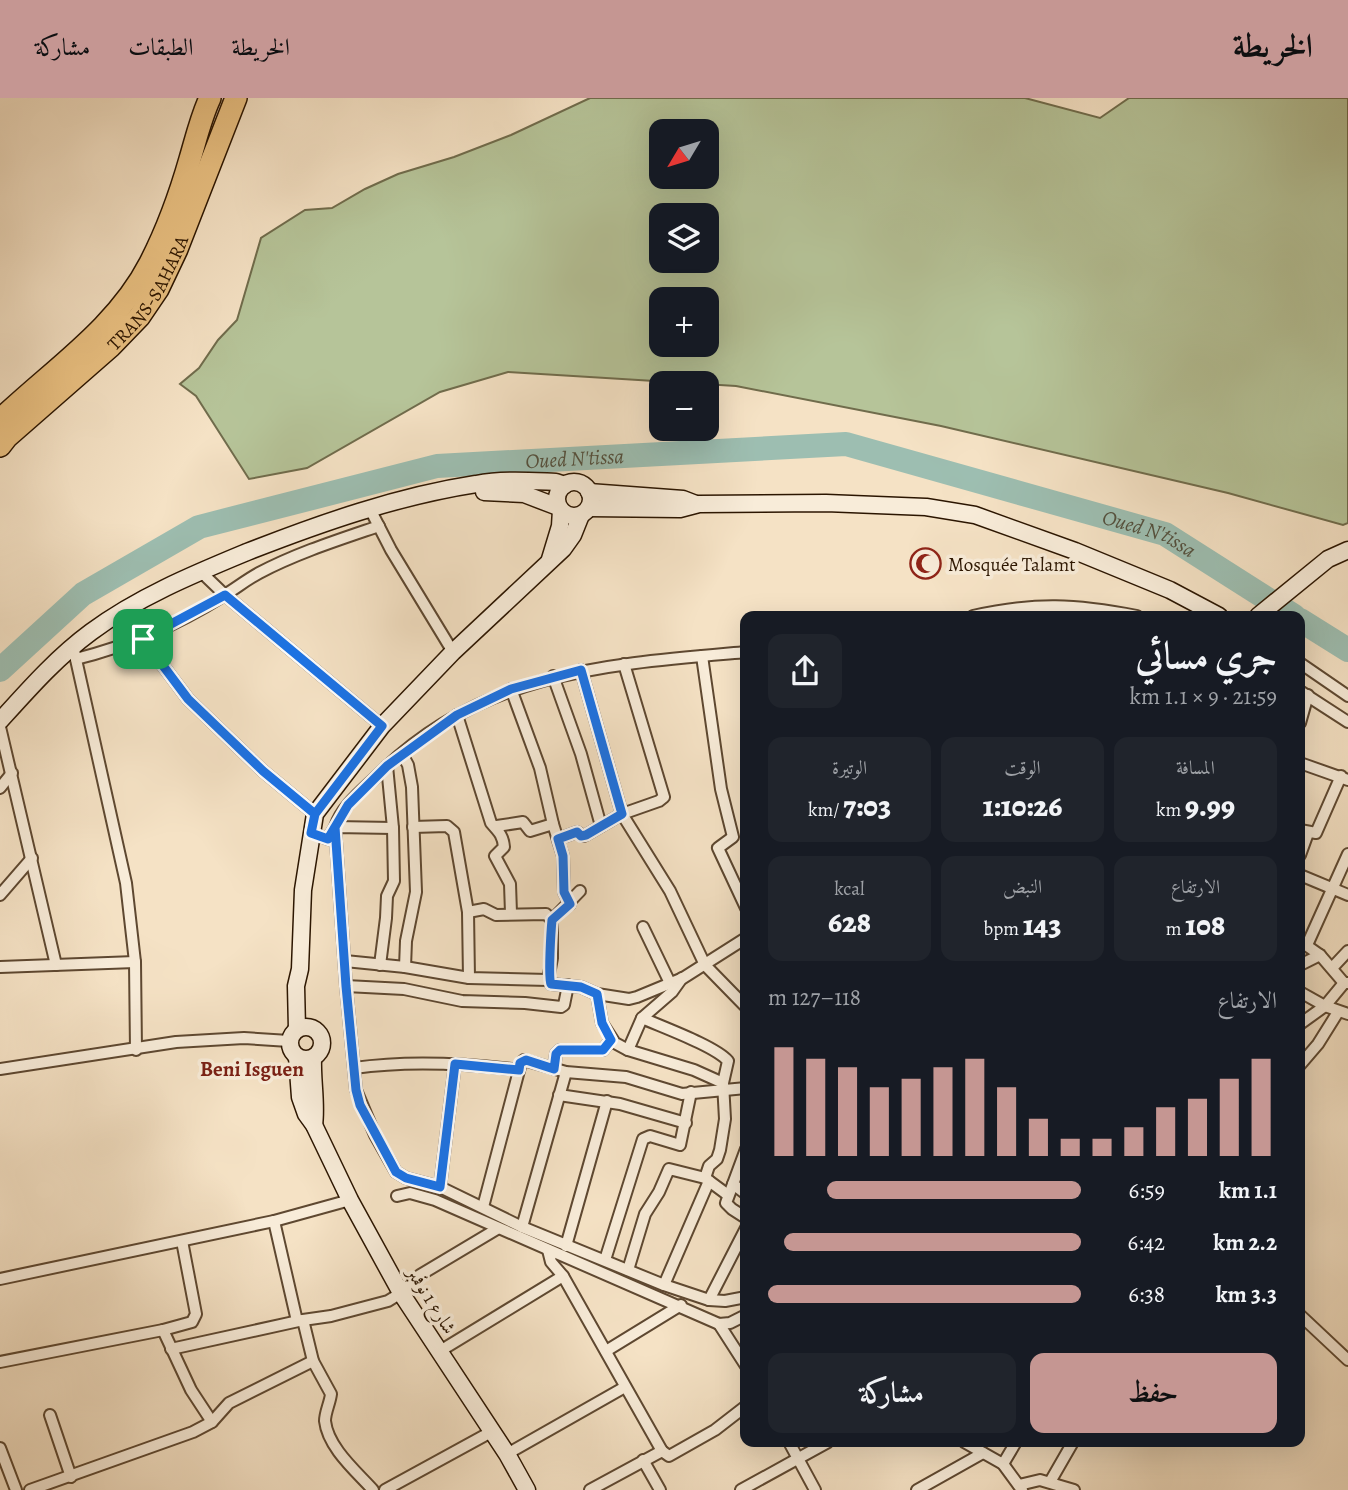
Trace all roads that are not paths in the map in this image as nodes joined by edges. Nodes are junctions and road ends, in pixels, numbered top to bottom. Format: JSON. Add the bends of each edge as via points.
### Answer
{"nodes":[{"id":1,"x":210,"y":98,"type":"edge"},
{"id":2,"x":236,"y":98,"type":"edge"},
{"id":3,"x":0,"y":420,"type":"edge"},
{"id":4,"x":0,"y":446,"type":"edge"},
{"id":5,"x":565,"y":485,"type":"junction"},
{"id":6,"x":454,"y":488,"type":"junction"},
{"id":7,"x":586,"y":505,"type":"junction"},
{"id":8,"x":370,"y":509,"type":"junction"},
{"id":9,"x":559,"y":509,"type":"junction"},
{"id":10,"x":379,"y":526,"type":"junction"},
{"id":11,"x":1348,"y":550,"type":"edge"},
{"id":12,"x":549,"y":562,"type":"junction"},
{"id":13,"x":200,"y":571,"type":"junction"},
{"id":14,"x":225,"y":595,"type":"junction"},
{"id":15,"x":1038,"y":611,"type":"edge"},
{"id":16,"x":1090,"y":611,"type":"edge"},
{"id":17,"x":1210,"y":611,"type":"edge"},
{"id":18,"x":1263,"y":611,"type":"edge"},
{"id":19,"x":143,"y":639,"type":"junction"},
{"id":20,"x":74,"y":652,"type":"junction"},
{"id":21,"x":453,"y":652,"type":"junction"},
{"id":22,"x":740,"y":653,"type":"edge"},
{"id":23,"x":702,"y":656,"type":"junction"},
{"id":24,"x":624,"y":664,"type":"junction"},
{"id":25,"x":1305,"y":666,"type":"edge"},
{"id":26,"x":581,"y":670,"type":"junction"},
{"id":27,"x":553,"y":677,"type":"junction"},
{"id":28,"x":511,"y":689,"type":"junction"},
{"id":29,"x":1305,"y":694,"type":"edge"},
{"id":30,"x":1348,"y":695,"type":"edge"},
{"id":31,"x":457,"y":715,"type":"junction"},
{"id":32,"x":0,"y":721,"type":"edge"},
{"id":33,"x":1348,"y":722,"type":"edge"},
{"id":34,"x":382,"y":726,"type":"junction"},
{"id":35,"x":0,"y":727,"type":"edge"},
{"id":36,"x":402,"y":754,"type":"junction"},
{"id":37,"x":1305,"y":765,"type":"edge"},
{"id":38,"x":387,"y":766,"type":"junction"},
{"id":39,"x":12,"y":773,"type":"junction"},
{"id":40,"x":1344,"y":778,"type":"edge"},
{"id":41,"x":0,"y":788,"type":"edge"},
{"id":42,"x":315,"y":814,"type":"junction"},
{"id":43,"x":622,"y":814,"type":"junction"},
{"id":44,"x":553,"y":824,"type":"junction"},
{"id":45,"x":497,"y":826,"type":"junction"},
{"id":46,"x":601,"y":826,"type":"junction"},
{"id":47,"x":335,"y":827,"type":"junction"},
{"id":48,"x":413,"y":827,"type":"junction"},
{"id":49,"x":393,"y":828,"type":"junction"},
{"id":50,"x":1305,"y":832,"type":"edge"},
{"id":51,"x":311,"y":833,"type":"junction"},
{"id":52,"x":558,"y":839,"type":"junction"},
{"id":53,"x":1348,"y":854,"type":"edge"},
{"id":54,"x":32,"y":859,"type":"junction"},
{"id":55,"x":1305,"y":877,"type":"edge"},
{"id":56,"x":1333,"y":888,"type":"junction"},
{"id":57,"x":580,"y":891,"type":"dead end"},
{"id":58,"x":0,"y":895,"type":"edge"},
{"id":59,"x":740,"y":895,"type":"edge"},
{"id":60,"x":1348,"y":895,"type":"edge"},
{"id":61,"x":570,"y":904,"type":"junction"},
{"id":62,"x":468,"y":912,"type":"junction"},
{"id":63,"x":511,"y":913,"type":"junction"},
{"id":64,"x":552,"y":920,"type":"junction"},
{"id":65,"x":643,"y":927,"type":"dead end"},
{"id":66,"x":1305,"y":939,"type":"edge"},
{"id":67,"x":740,"y":941,"type":"edge"},
{"id":68,"x":1305,"y":944,"type":"edge"},
{"id":69,"x":1348,"y":951,"type":"edge"},
{"id":70,"x":1320,"y":955,"type":"junction"},
{"id":71,"x":345,"y":961,"type":"junction"},
{"id":72,"x":135,"y":962,"type":"junction"},
{"id":73,"x":1305,"y":962,"type":"edge"},
{"id":74,"x":57,"y":965,"type":"junction"},
{"id":75,"x":380,"y":965,"type":"junction"},
{"id":76,"x":705,"y":965,"type":"junction"},
{"id":77,"x":0,"y":967,"type":"edge"},
{"id":78,"x":405,"y":967,"type":"junction"},
{"id":79,"x":1332,"y":968,"type":"junction"},
{"id":80,"x":469,"y":978,"type":"junction"},
{"id":81,"x":683,"y":978,"type":"junction"},
{"id":82,"x":548,"y":980,"type":"junction"},
{"id":83,"x":1346,"y":983,"type":"edge"},
{"id":84,"x":670,"y":984,"type":"junction"},
{"id":85,"x":568,"y":985,"type":"junction"},
{"id":86,"x":346,"y":986,"type":"junction"},
{"id":87,"x":597,"y":994,"type":"junction"},
{"id":88,"x":1305,"y":996,"type":"edge"},
{"id":89,"x":740,"y":1001,"type":"edge"},
{"id":90,"x":1325,"y":1006,"type":"junction"},
{"id":91,"x":1343,"y":1013,"type":"edge"},
{"id":92,"x":642,"y":1018,"type":"junction"},
{"id":93,"x":1305,"y":1020,"type":"edge"},
{"id":94,"x":298,"y":1032,"type":"junction"},
{"id":95,"x":611,"y":1040,"type":"junction"},
{"id":96,"x":136,"y":1050,"type":"junction"},
{"id":97,"x":628,"y":1050,"type":"junction"},
{"id":98,"x":305,"y":1057,"type":"junction"},
{"id":99,"x":1305,"y":1059,"type":"edge"},
{"id":100,"x":455,"y":1064,"type":"junction"},
{"id":101,"x":354,"y":1068,"type":"junction"},
{"id":102,"x":0,"y":1069,"type":"edge"},
{"id":103,"x":519,"y":1070,"type":"junction"},
{"id":104,"x":560,"y":1071,"type":"junction"},
{"id":105,"x":723,"y":1086,"type":"junction"},
{"id":106,"x":740,"y":1087,"type":"edge"},
{"id":107,"x":691,"y":1092,"type":"junction"},
{"id":108,"x":559,"y":1096,"type":"junction"},
{"id":109,"x":607,"y":1101,"type":"junction"},
{"id":110,"x":686,"y":1123,"type":"junction"},
{"id":111,"x":740,"y":1164,"type":"edge"},
{"id":112,"x":707,"y":1179,"type":"junction"},
{"id":113,"x":440,"y":1187,"type":"junction"},
{"id":114,"x":730,"y":1189,"type":"junction"},
{"id":115,"x":740,"y":1192,"type":"edge"},
{"id":116,"x":397,"y":1196,"type":"dead end"},
{"id":117,"x":350,"y":1200,"type":"junction"},
{"id":118,"x":482,"y":1207,"type":"junction"},
{"id":119,"x":740,"y":1214,"type":"edge"},
{"id":120,"x":274,"y":1221,"type":"junction"},
{"id":121,"x":522,"y":1227,"type":"junction"},
{"id":122,"x":497,"y":1229,"type":"junction"},
{"id":123,"x":182,"y":1241,"type":"junction"},
{"id":124,"x":566,"y":1246,"type":"junction"},
{"id":125,"x":740,"y":1246,"type":"edge"},
{"id":126,"x":548,"y":1251,"type":"junction"},
{"id":127,"x":605,"y":1260,"type":"junction"},
{"id":128,"x":628,"y":1270,"type":"junction"},
{"id":129,"x":563,"y":1276,"type":"junction"},
{"id":130,"x":0,"y":1279,"type":"edge"},
{"id":131,"x":664,"y":1285,"type":"junction"},
{"id":132,"x":401,"y":1293,"type":"junction"},
{"id":133,"x":740,"y":1298,"type":"edge"},
{"id":134,"x":709,"y":1300,"type":"junction"},
{"id":135,"x":681,"y":1305,"type":"junction"},
{"id":136,"x":740,"y":1318,"type":"edge"},
{"id":137,"x":300,"y":1320,"type":"junction"},
{"id":138,"x":1305,"y":1320,"type":"edge"},
{"id":139,"x":719,"y":1324,"type":"junction"},
{"id":140,"x":163,"y":1330,"type":"junction"},
{"id":141,"x":171,"y":1349,"type":"junction"},
{"id":142,"x":440,"y":1351,"type":"junction"},
{"id":143,"x":606,"y":1351,"type":"junction"},
{"id":144,"x":740,"y":1357,"type":"edge"},
{"id":145,"x":1348,"y":1360,"type":"edge"},
{"id":146,"x":0,"y":1362,"type":"edge"},
{"id":147,"x":313,"y":1362,"type":"junction"},
{"id":148,"x":625,"y":1387,"type":"junction"},
{"id":149,"x":740,"y":1411,"type":"edge"},
{"id":150,"x":50,"y":1415,"type":"dead end"},
{"id":151,"x":212,"y":1422,"type":"junction"},
{"id":152,"x":491,"y":1432,"type":"junction"},
{"id":153,"x":792,"y":1447,"type":"edge"},
{"id":154,"x":818,"y":1447,"type":"edge"},
{"id":155,"x":973,"y":1447,"type":"edge"},
{"id":156,"x":1013,"y":1447,"type":"edge"},
{"id":157,"x":1070,"y":1447,"type":"edge"},
{"id":158,"x":662,"y":1451,"type":"junction"},
{"id":159,"x":983,"y":1453,"type":"junction"},
{"id":160,"x":1,"y":1454,"type":"edge"},
{"id":161,"x":507,"y":1454,"type":"junction"},
{"id":162,"x":797,"y":1457,"type":"junction"},
{"id":163,"x":643,"y":1460,"type":"junction"},
{"id":164,"x":1003,"y":1464,"type":"junction"},
{"id":165,"x":71,"y":1477,"type":"junction"},
{"id":166,"x":1050,"y":1482,"type":"junction"},
{"id":167,"x":1021,"y":1488,"type":"edge"},
{"id":168,"x":16,"y":1490,"type":"edge"},
{"id":169,"x":30,"y":1490,"type":"edge"},
{"id":170,"x":373,"y":1490,"type":"edge"},
{"id":171,"x":385,"y":1490,"type":"edge"},
{"id":172,"x":527,"y":1490,"type":"edge"},
{"id":173,"x":590,"y":1490,"type":"edge"},
{"id":174,"x":660,"y":1490,"type":"edge"},
{"id":175,"x":741,"y":1490,"type":"edge"},
{"id":176,"x":815,"y":1490,"type":"edge"},
{"id":177,"x":917,"y":1490,"type":"edge"},
{"id":178,"x":1074,"y":1490,"type":"edge"}],
"edges":[{"from":1,"to":3,"type":"highway","name":"TRANS-SAHARA","via":[[163,234],[131,294],[105,325]]},
{"from":2,"to":4,"type":"highway","name":"TRANS-SAHARA","via":[[158,289],[111,346]]},
{"from":5,"to":6,"type":"main road","via":[[502,481]]},
{"from":5,"to":7,"type":"main road","via":[[575,482],[586,487]]},
{"from":5,"to":9,"type":"main road","via":[[557,495]]},
{"from":6,"to":8,"type":"main road"},
{"from":6,"to":9,"type":"main road","via":[[524,494]]},
{"from":7,"to":9,"type":"main road","via":[[570,516]]},
{"from":7,"to":12,"type":"main road","via":[[570,540]]},
{"from":7,"to":17,"type":"main road","via":[[680,509],[699,504],[851,504],[926,507],[975,515],[1075,551]]},
{"from":8,"to":10,"type":"street"},
{"from":8,"to":13,"type":"main road"},
{"from":9,"to":12,"type":"main road","via":[[560,526]]},
{"from":10,"to":14,"type":"street","via":[[288,559]]},
{"from":10,"to":21,"type":"street"},
{"from":11,"to":18,"type":"main road","via":[[1328,559]]},
{"from":12,"to":21,"type":"main road"},
{"from":13,"to":14,"type":"street"},
{"from":13,"to":20,"type":"main road","via":[[93,630]]},
{"from":14,"to":19,"type":"street"},
{"from":14,"to":34,"type":"street"},
{"from":15,"to":16,"type":"street"},
{"from":19,"to":20,"type":"street"},
{"from":19,"to":42,"type":"street","via":[[197,708]]},
{"from":20,"to":32,"type":"main road"},
{"from":20,"to":72,"type":"street","via":[[126,883]]},
{"from":21,"to":34,"type":"main road"},
{"from":22,"to":23,"type":"street"},
{"from":23,"to":24,"type":"street"},
{"from":23,"to":59,"type":"street","via":[[721,789],[733,837],[718,848]]},
{"from":24,"to":26,"type":"street"},
{"from":24,"to":43,"type":"street","via":[[665,796]]},
{"from":25,"to":30,"type":"street"},
{"from":26,"to":27,"type":"street"},
{"from":26,"to":43,"type":"street"},
{"from":27,"to":28,"type":"street"},
{"from":27,"to":46,"type":"street"},
{"from":28,"to":31,"type":"street"},
{"from":28,"to":44,"type":"street","via":[[540,768]]},
{"from":29,"to":33,"type":"street"},
{"from":31,"to":36,"type":"street"},
{"from":31,"to":45,"type":"street","via":[[491,823]]},
{"from":34,"to":42,"type":"main road"},
{"from":35,"to":39,"type":"street"},
{"from":36,"to":38,"type":"street"},
{"from":36,"to":48,"type":"street","via":[[411,775]]},
{"from":37,"to":40,"type":"street"},
{"from":38,"to":47,"type":"street","via":[[348,805]]},
{"from":38,"to":49,"type":"street"},
{"from":39,"to":41,"type":"street"},
{"from":39,"to":54,"type":"street"},
{"from":40,"to":50,"type":"street","via":[[1316,832]]},
{"from":42,"to":51,"type":"main road"},
{"from":43,"to":46,"type":"street"},
{"from":43,"to":76,"type":"street","via":[[670,891]]},
{"from":44,"to":45,"type":"street","via":[[530,831],[523,822]]},
{"from":44,"to":52,"type":"street"},
{"from":45,"to":63,"type":"street","via":[[504,846],[495,856],[510,884]]},
{"from":46,"to":52,"type":"street","via":[[586,835],[577,832]]},
{"from":47,"to":49,"type":"street"},
{"from":47,"to":51,"type":"street","via":[[328,839]]},
{"from":47,"to":71,"type":"street"},
{"from":48,"to":62,"type":"street","via":[[447,826],[454,832]]},
{"from":48,"to":78,"type":"street","via":[[415,892]]},
{"from":49,"to":75,"type":"street","via":[[394,885],[387,896]]},
{"from":51,"to":94,"type":"main road","via":[[303,890],[300,969],[304,977]]},
{"from":52,"to":61,"type":"street","via":[[564,892]]},
{"from":53,"to":56,"type":"street"},
{"from":54,"to":58,"type":"street"},
{"from":54,"to":74,"type":"street"},
{"from":55,"to":56,"type":"street"},
{"from":56,"to":60,"type":"street"},
{"from":56,"to":66,"type":"street"},
{"from":57,"to":61,"type":"street"},
{"from":61,"to":64,"type":"street"},
{"from":62,"to":63,"type":"street"},
{"from":62,"to":80,"type":"street"},
{"from":63,"to":64,"type":"street","via":[[546,914]]},
{"from":64,"to":82,"type":"street"},
{"from":65,"to":84,"type":"street"},
{"from":67,"to":76,"type":"street"},
{"from":68,"to":70,"type":"street"},
{"from":69,"to":79,"type":"street"},
{"from":70,"to":73,"type":"street"},
{"from":70,"to":79,"type":"street"},
{"from":71,"to":75,"type":"street"},
{"from":71,"to":86,"type":"street"},
{"from":72,"to":74,"type":"street"},
{"from":72,"to":96,"type":"street"},
{"from":74,"to":77,"type":"street"},
{"from":75,"to":78,"type":"street"},
{"from":76,"to":81,"type":"street"},
{"from":76,"to":89,"type":"street"},
{"from":78,"to":80,"type":"street"},
{"from":79,"to":83,"type":"street"},
{"from":80,"to":82,"type":"street"},
{"from":81,"to":84,"type":"street"},
{"from":81,"to":92,"type":"street"},
{"from":82,"to":85,"type":"street"},
{"from":83,"to":90,"type":"street"},
{"from":84,"to":87,"type":"street","via":[[629,999]]},
{"from":85,"to":86,"type":"street","via":[[561,1007],[462,1001],[404,989]]},
{"from":85,"to":87,"type":"street"},
{"from":86,"to":101,"type":"street"},
{"from":87,"to":95,"type":"street","via":[[602,1023]]},
{"from":88,"to":90,"type":"street"},
{"from":90,"to":91,"type":"street"},
{"from":90,"to":93,"type":"street"},
{"from":91,"to":99,"type":"street"},
{"from":92,"to":97,"type":"street"},
{"from":92,"to":105,"type":"street","via":[[725,1057],[729,1066]]},
{"from":94,"to":96,"type":"street","via":[[176,1042]]},
{"from":94,"to":98,"type":"main road","via":[[291,1050]]},
{"from":94,"to":98,"type":"main road","via":[[316,1030],[321,1039],[320,1050]]},
{"from":95,"to":97,"type":"street"},
{"from":95,"to":104,"type":"street","via":[[603,1050],[560,1050],[556,1054]]},
{"from":96,"to":102,"type":"street"},
{"from":97,"to":105,"type":"street","via":[[694,1070]]},
{"from":98,"to":117,"type":"main road","name":"شارع 1 نوفمبر","via":[[316,1113],[314,1125]]},
{"from":100,"to":101,"type":"street"},
{"from":100,"to":103,"type":"street"},
{"from":100,"to":113,"type":"street"},
{"from":101,"to":113,"type":"street","via":[[360,1105],[394,1170]]},
{"from":103,"to":104,"type":"street","via":[[526,1060]]},
{"from":103,"to":118,"type":"street"},
{"from":104,"to":107,"type":"street","via":[[626,1077],[682,1094]]},
{"from":104,"to":108,"type":"street"},
{"from":105,"to":106,"type":"street"},
{"from":105,"to":107,"type":"street"},
{"from":105,"to":112,"type":"street","via":[[725,1119],[720,1150]]},
{"from":107,"to":110,"type":"street"},
{"from":108,"to":109,"type":"street"},
{"from":108,"to":121,"type":"street"},
{"from":109,"to":110,"type":"street"},
{"from":109,"to":124,"type":"street"},
{"from":110,"to":127,"type":"street","via":[[680,1146],[650,1136],[643,1139]]},
{"from":111,"to":114,"type":"street"},
{"from":112,"to":114,"type":"street"},
{"from":112,"to":128,"type":"street","via":[[667,1171],[645,1214]]},
{"from":112,"to":131,"type":"street"},
{"from":113,"to":118,"type":"street"},
{"from":114,"to":115,"type":"street"},
{"from":114,"to":119,"type":"street","via":[[726,1203]]},
{"from":116,"to":122,"type":"street","via":[[420,1194]]},
{"from":117,"to":120,"type":"street"},
{"from":117,"to":132,"type":"main road","name":"شارع 1 نوفمبر"},
{"from":118,"to":121,"type":"street"},
{"from":120,"to":123,"type":"street"},
{"from":120,"to":137,"type":"street"},
{"from":121,"to":124,"type":"street"},
{"from":122,"to":126,"type":"street"},
{"from":122,"to":132,"type":"street","via":[[420,1275]]},
{"from":123,"to":130,"type":"street"},
{"from":123,"to":140,"type":"street","via":[[196,1317],[189,1324]]},
{"from":124,"to":127,"type":"street"},
{"from":125,"to":134,"type":"street"},
{"from":126,"to":129,"type":"street"},
{"from":126,"to":135,"type":"street"},
{"from":127,"to":128,"type":"street"},
{"from":128,"to":131,"type":"street"},
{"from":129,"to":142,"type":"street"},
{"from":129,"to":143,"type":"street"},
{"from":131,"to":134,"type":"street"},
{"from":132,"to":137,"type":"street","via":[[380,1304]]},
{"from":132,"to":142,"type":"main road","name":"شارع 1 نوفمبر"},
{"from":133,"to":134,"type":"street"},
{"from":135,"to":139,"type":"street"},
{"from":135,"to":143,"type":"street"},
{"from":136,"to":139,"type":"street"},
{"from":137,"to":141,"type":"street"},
{"from":137,"to":147,"type":"street"},
{"from":138,"to":145,"type":"street"},
{"from":139,"to":144,"type":"street"},
{"from":140,"to":141,"type":"street"},
{"from":140,"to":146,"type":"street"},
{"from":141,"to":151,"type":"street"},
{"from":142,"to":152,"type":"main road","name":"شارع 1 نوفمبر"},
{"from":143,"to":148,"type":"street"},
{"from":147,"to":151,"type":"street","via":[[229,1403]]},
{"from":147,"to":170,"type":"street","via":[[331,1394],[325,1423],[329,1435]]},
{"from":148,"to":158,"type":"street"},
{"from":148,"to":161,"type":"street"},
{"from":149,"to":158,"type":"street","via":[[669,1456]]},
{"from":150,"to":165,"type":"street"},
{"from":151,"to":165,"type":"street"},
{"from":152,"to":161,"type":"main road","name":"شارع 1 نوفمبر"},
{"from":152,"to":171,"type":"street"},
{"from":153,"to":162,"type":"street"},
{"from":154,"to":162,"type":"street"},
{"from":155,"to":159,"type":"street"},
{"from":156,"to":164,"type":"street"},
{"from":157,"to":166,"type":"street"},
{"from":158,"to":163,"type":"street"},
{"from":159,"to":164,"type":"street"},
{"from":159,"to":177,"type":"street"},
{"from":160,"to":168,"type":"street"},
{"from":161,"to":172,"type":"main road","name":"شارع 1 نوفمبر"},
{"from":162,"to":175,"type":"street"},
{"from":162,"to":176,"type":"street"},
{"from":163,"to":173,"type":"street"},
{"from":163,"to":174,"type":"street"},
{"from":164,"to":167,"type":"street"},
{"from":165,"to":169,"type":"street"},
{"from":166,"to":167,"type":"street","via":[[1040,1480]]},
{"from":166,"to":178,"type":"street"}]}
